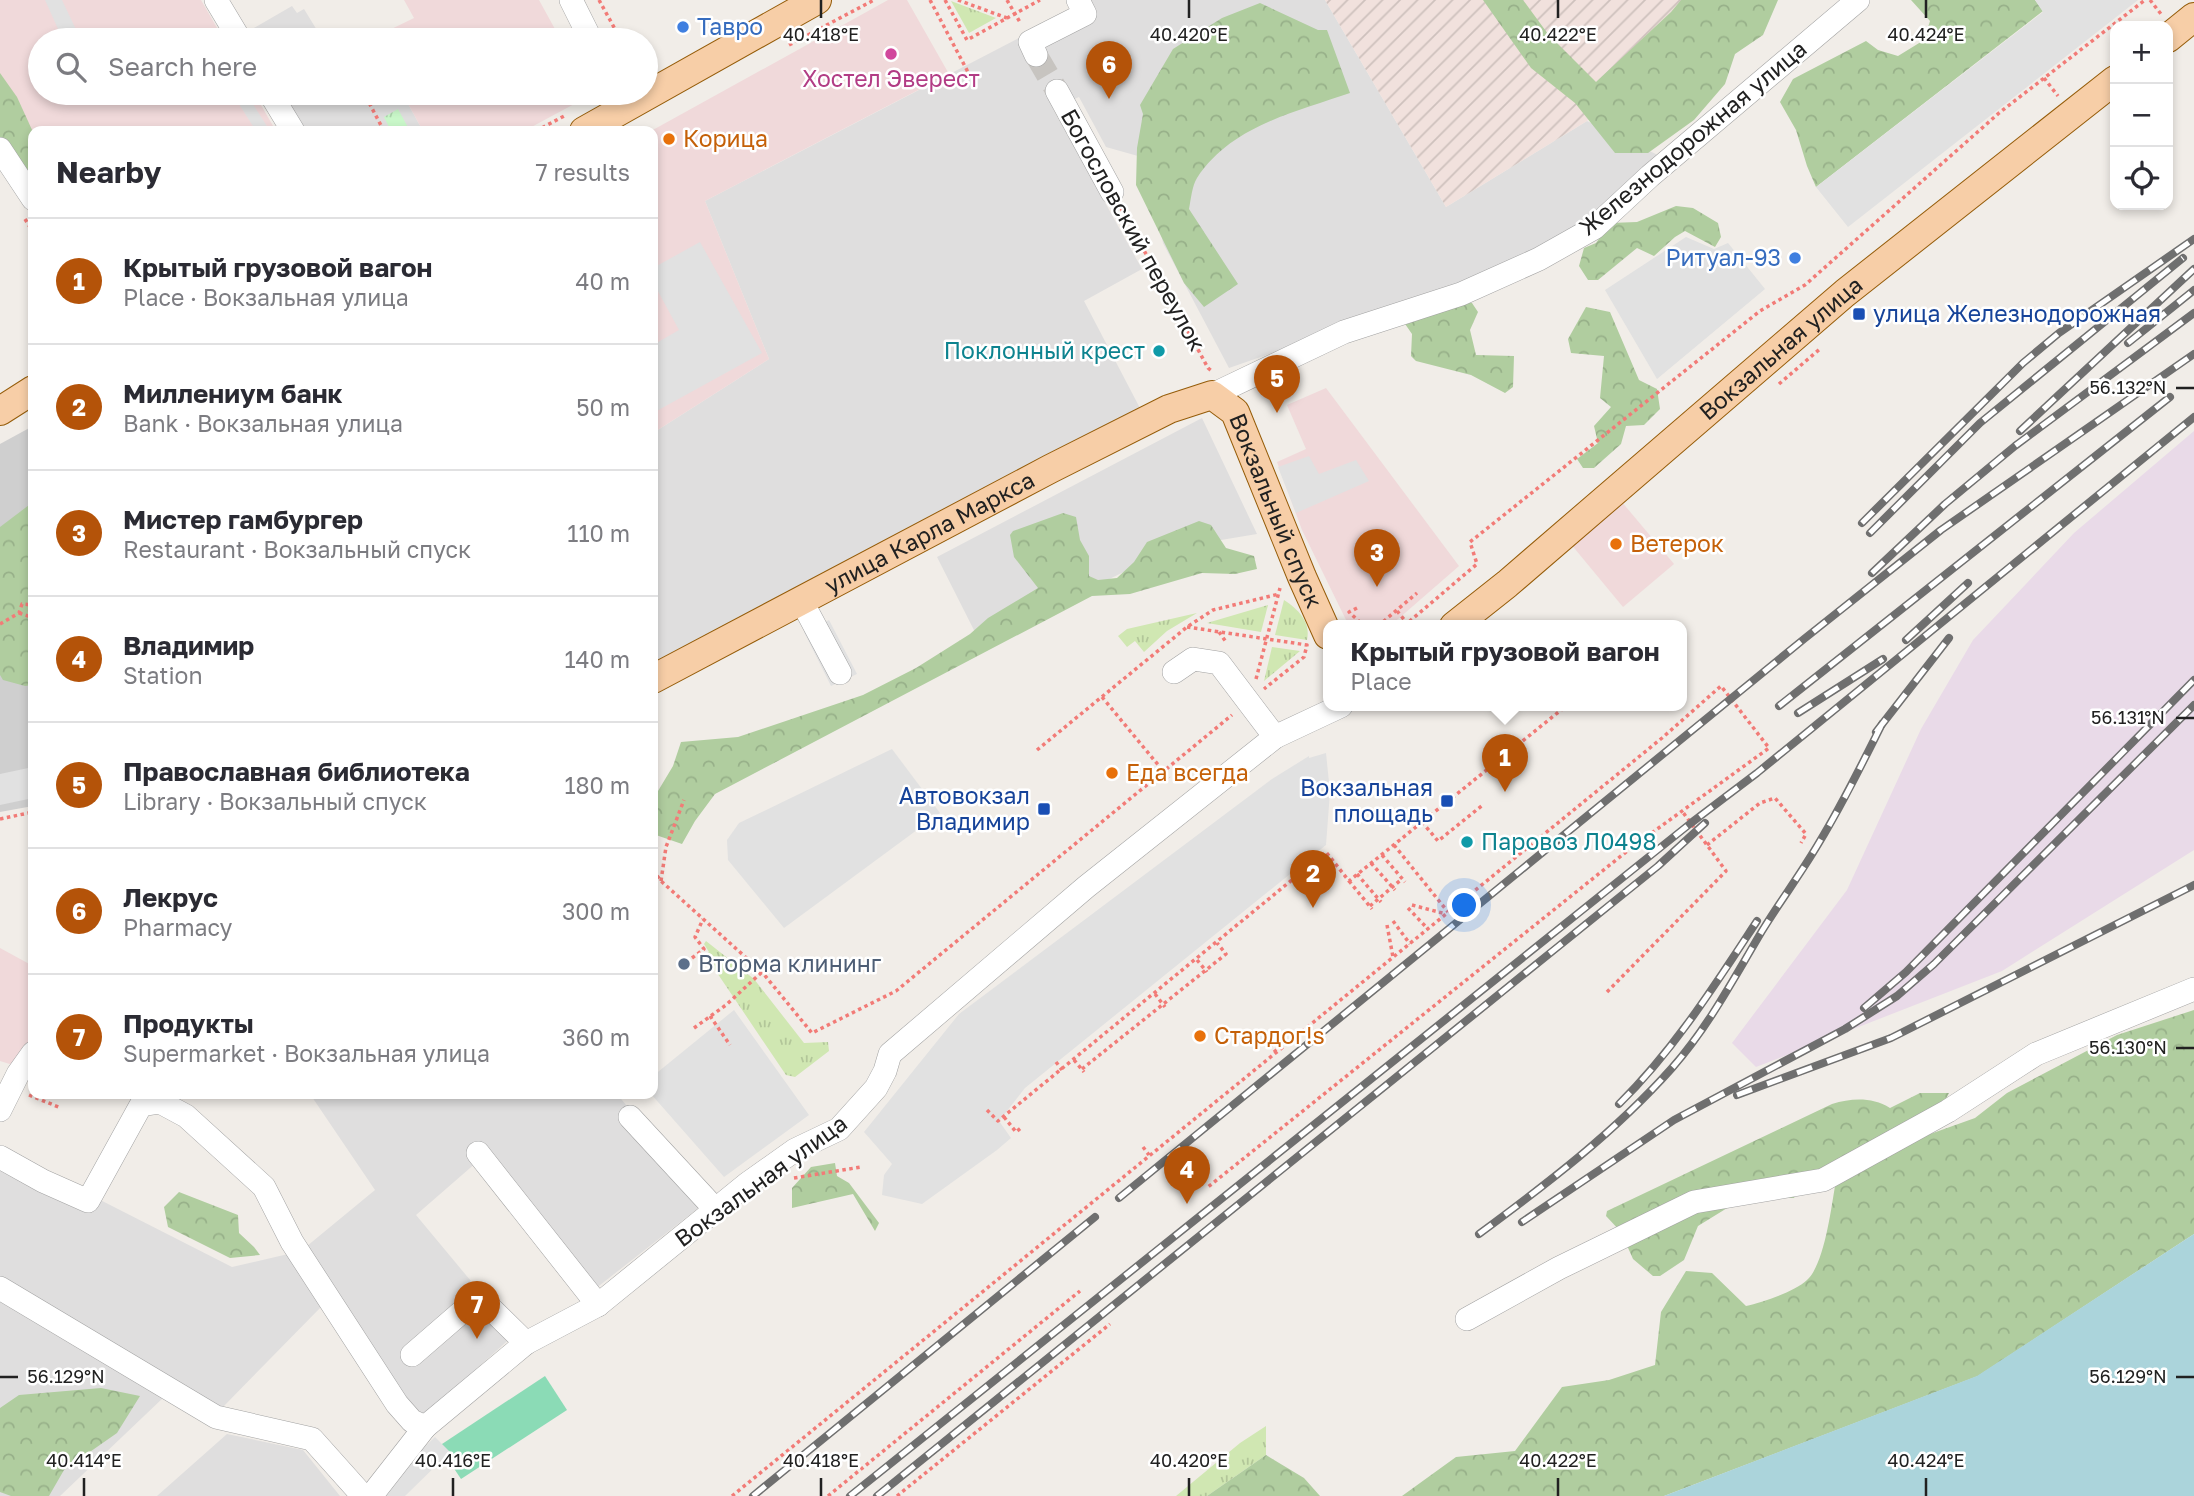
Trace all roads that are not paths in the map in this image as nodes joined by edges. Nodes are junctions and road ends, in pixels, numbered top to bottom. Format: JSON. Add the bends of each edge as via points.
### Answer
{"nodes":[{"id":1,"x":216,"y":0,"type":"edge"},
{"id":2,"x":571,"y":0,"type":"edge"},
{"id":3,"x":817,"y":0,"type":"edge"},
{"id":4,"x":1078,"y":0,"type":"edge"},
{"id":5,"x":1858,"y":0,"type":"edge"},
{"id":6,"x":2194,"y":18,"type":"edge"},
{"id":7,"x":233,"y":28,"type":"edge"},
{"id":8,"x":585,"y":28,"type":"edge"},
{"id":9,"x":2173,"y":34,"type":"edge"},
{"id":10,"x":1033,"y":48,"type":"road end"},
{"id":11,"x":658,"y":82,"type":"edge"},
{"id":12,"x":2110,"y":84,"type":"edge"},
{"id":13,"x":1057,"y":91,"type":"tunnel mouth"},
{"id":14,"x":277,"y":105,"type":"edge"},
{"id":15,"x":617,"y":105,"type":"edge"},
{"id":16,"x":290,"y":126,"type":"edge"},
{"id":17,"x":590,"y":126,"type":"edge"},
{"id":18,"x":0,"y":149,"type":"edge"},
{"id":19,"x":28,"y":191,"type":"edge"},
{"id":20,"x":1112,"y":192,"type":"road end"},
{"id":21,"x":1210,"y":382,"type":"junction"},
{"id":22,"x":28,"y":393,"type":"edge"},
{"id":23,"x":0,"y":411,"type":"edge"},
{"id":24,"x":801,"y":600,"type":"junction"},
{"id":25,"x":1334,"y":620,"type":"edge"},
{"id":26,"x":1462,"y":620,"type":"edge"},
{"id":27,"x":1174,"y":672,"type":"dead end"},
{"id":28,"x":840,"y":673,"type":"dead end"},
{"id":29,"x":658,"y":676,"type":"edge"},
{"id":30,"x":1330,"y":711,"type":"edge"},
{"id":31,"x":1275,"y":737,"type":"junction"},
{"id":32,"x":2194,"y":989,"type":"edge"},
{"id":33,"x":28,"y":1061,"type":"edge"},
{"id":34,"x":0,"y":1110,"type":"edge"},
{"id":35,"x":630,"y":1117,"type":"dead end"},
{"id":36,"x":478,"y":1153,"type":"dead end"},
{"id":37,"x":0,"y":1157,"type":"edge"},
{"id":38,"x":715,"y":1209,"type":"junction"},
{"id":39,"x":0,"y":1288,"type":"edge"},
{"id":40,"x":597,"y":1305,"type":"junction"},
{"id":41,"x":1467,"y":1319,"type":"dead end"},
{"id":42,"x":526,"y":1343,"type":"junction"},
{"id":43,"x":411,"y":1355,"type":"dead end"},
{"id":44,"x":425,"y":1427,"type":"junction"},
{"id":45,"x":363,"y":1496,"type":"edge"},
{"id":46,"x":371,"y":1496,"type":"edge"}],
"edges":[{"from":1,"to":7,"type":"street"},
{"from":2,"to":8,"type":"street"},
{"from":3,"to":11,"type":"main road"},
{"from":4,"to":10,"type":"street","via":[[1085,14]]},
{"from":5,"to":21,"type":"street","name":"Железнодорожная улица","via":[[1594,228],[1461,294]]},
{"from":6,"to":9,"type":"main road"},
{"from":12,"to":26,"type":"main road","name":"Вокзальная улица","via":[[1845,293]]},
{"from":13,"to":20,"type":"street","name":"Богословский переулок"},
{"from":14,"to":16,"type":"street"},
{"from":15,"to":17,"type":"main road"},
{"from":18,"to":19,"type":"street"},
{"from":21,"to":24,"type":"main road","name":"улица Карла Маркса","via":[[1169,409]]},
{"from":21,"to":25,"type":"main road","name":"Вокзальный спуск","via":[[1235,412],[1302,577]]},
{"from":22,"to":23,"type":"main road"},
{"from":24,"to":28,"type":"street"},
{"from":24,"to":29,"type":"main road","name":"улица Карла Маркса"},
{"from":27,"to":31,"type":"street","via":[[1193,659],[1219,663],[1252,692]]},
{"from":30,"to":31,"type":"street","name":"Вокзальная улица"},
{"from":31,"to":38,"type":"street","name":"Вокзальная улица","via":[[1086,887],[890,1054],[876,1088],[839,1129],[796,1150]]},
{"from":32,"to":41,"type":"street","via":[[2036,1055],[1948,1111],[1823,1180],[1694,1202]]},
{"from":33,"to":34,"type":"street"},
{"from":35,"to":38,"type":"street"},
{"from":36,"to":40,"type":"street"},
{"from":37,"to":44,"type":"street","via":[[88,1201],[141,1105],[160,1102],[186,1116],[264,1187],[292,1242],[397,1404]]},
{"from":38,"to":40,"type":"street","name":"Вокзальная улица"},
{"from":39,"to":45,"type":"street","via":[[216,1417],[312,1439]]},
{"from":40,"to":42,"type":"street","name":"Вокзальная улица"},
{"from":42,"to":43,"type":"street","via":[[480,1297]]},
{"from":42,"to":44,"type":"street","name":"Вокзальная улица"},
{"from":44,"to":46,"type":"street","name":"Вокзальная улица"}]}
